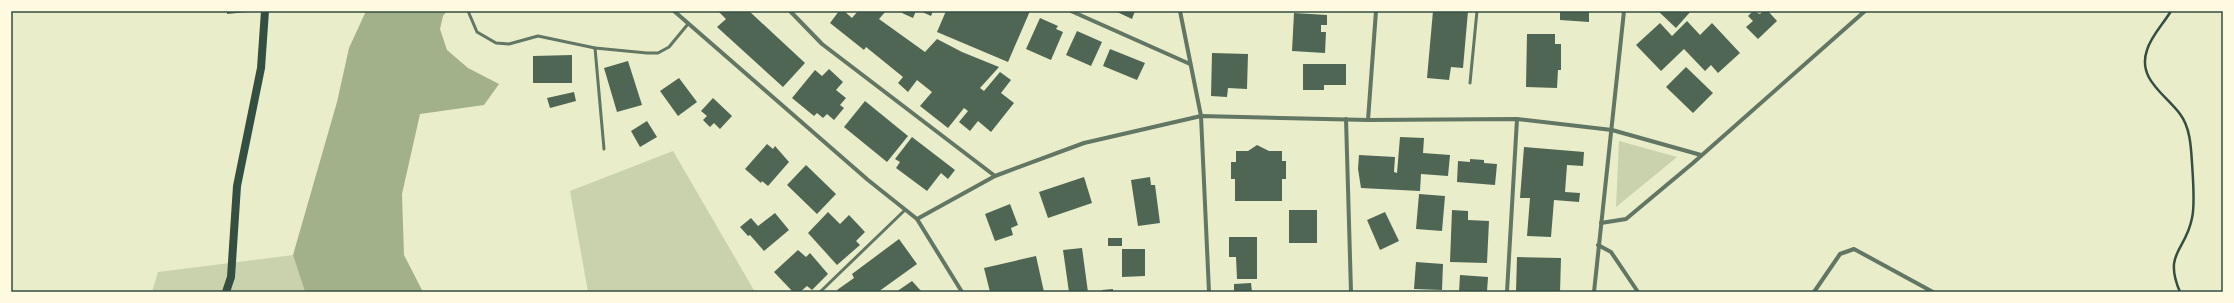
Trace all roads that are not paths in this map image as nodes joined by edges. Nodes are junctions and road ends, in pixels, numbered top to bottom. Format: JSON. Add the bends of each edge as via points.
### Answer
{"nodes":[{"id":1,"x":265,"y":11,"type":"edge"},
{"id":2,"x":468,"y":11,"type":"edge"},
{"id":3,"x":674,"y":11,"type":"edge"},
{"id":4,"x":790,"y":11,"type":"edge"},
{"id":5,"x":1071,"y":11,"type":"edge"},
{"id":6,"x":1180,"y":11,"type":"edge"},
{"id":7,"x":1376,"y":11,"type":"edge"},
{"id":8,"x":1477,"y":11,"type":"edge"},
{"id":9,"x":1624,"y":11,"type":"edge"},
{"id":10,"x":1865,"y":11,"type":"edge"},
{"id":11,"x":688,"y":24,"type":"junction"},
{"id":12,"x":595,"y":48,"type":"junction"},
{"id":13,"x":1190,"y":64,"type":"junction"},
{"id":14,"x":1470,"y":83,"type":"dead end"},
{"id":15,"x":1201,"y":116,"type":"junction"},
{"id":16,"x":1346,"y":118,"type":"junction"},
{"id":17,"x":1517,"y":119,"type":"junction"},
{"id":18,"x":1368,"y":120,"type":"junction"},
{"id":19,"x":1612,"y":130,"type":"junction"},
{"id":20,"x":604,"y":149,"type":"dead end"},
{"id":21,"x":1701,"y":155,"type":"junction"},
{"id":22,"x":995,"y":176,"type":"junction"},
{"id":23,"x":905,"y":210,"type":"junction"},
{"id":24,"x":917,"y":219,"type":"junction"},
{"id":25,"x":1601,"y":223,"type":"junction"},
{"id":26,"x":1598,"y":244,"type":"junction"},
{"id":27,"x":226,"y":292,"type":"edge"},
{"id":28,"x":820,"y":292,"type":"edge"},
{"id":29,"x":962,"y":292,"type":"edge"},
{"id":30,"x":1209,"y":292,"type":"edge"},
{"id":31,"x":1351,"y":292,"type":"edge"},
{"id":32,"x":1507,"y":292,"type":"edge"},
{"id":33,"x":1594,"y":292,"type":"edge"},
{"id":34,"x":1638,"y":292,"type":"edge"},
{"id":35,"x":1814,"y":292,"type":"edge"},
{"id":36,"x":1933,"y":292,"type":"edge"}],
"edges":[{"from":1,"to":27,"type":"main road","via":[[261,68],[237,186],[234,250],[231,277]]},
{"from":2,"to":12,"type":"lane","via":[[478,32],[496,43],[508,44],[538,36]]},
{"from":3,"to":11,"type":"street"},
{"from":4,"to":22,"type":"street","via":[[822,44]]},
{"from":5,"to":13,"type":"street"},
{"from":6,"to":13,"type":"street"},
{"from":7,"to":18,"type":"street"},
{"from":8,"to":14,"type":"lane"},
{"from":9,"to":19,"type":"street"},
{"from":10,"to":21,"type":"street"},
{"from":11,"to":12,"type":"lane","via":[[669,47],[658,53]]},
{"from":11,"to":23,"type":"street"},
{"from":12,"to":20,"type":"lane"},
{"from":13,"to":15,"type":"street"},
{"from":15,"to":16,"type":"street"},
{"from":15,"to":22,"type":"street","via":[[1084,142]]},
{"from":15,"to":30,"type":"street"},
{"from":16,"to":18,"type":"street"},
{"from":16,"to":31,"type":"street"},
{"from":17,"to":18,"type":"street"},
{"from":17,"to":19,"type":"street"},
{"from":17,"to":32,"type":"street"},
{"from":19,"to":21,"type":"street"},
{"from":19,"to":25,"type":"street"},
{"from":21,"to":25,"type":"street","via":[[1626,219]]},
{"from":22,"to":24,"type":"street"},
{"from":23,"to":24,"type":"street"},
{"from":23,"to":28,"type":"lane"},
{"from":24,"to":29,"type":"street"},
{"from":25,"to":26,"type":"street"},
{"from":26,"to":33,"type":"street"},
{"from":26,"to":34,"type":"street","via":[[1611,252]]},
{"from":35,"to":36,"type":"street","via":[[1840,254],[1854,250]]}]}
